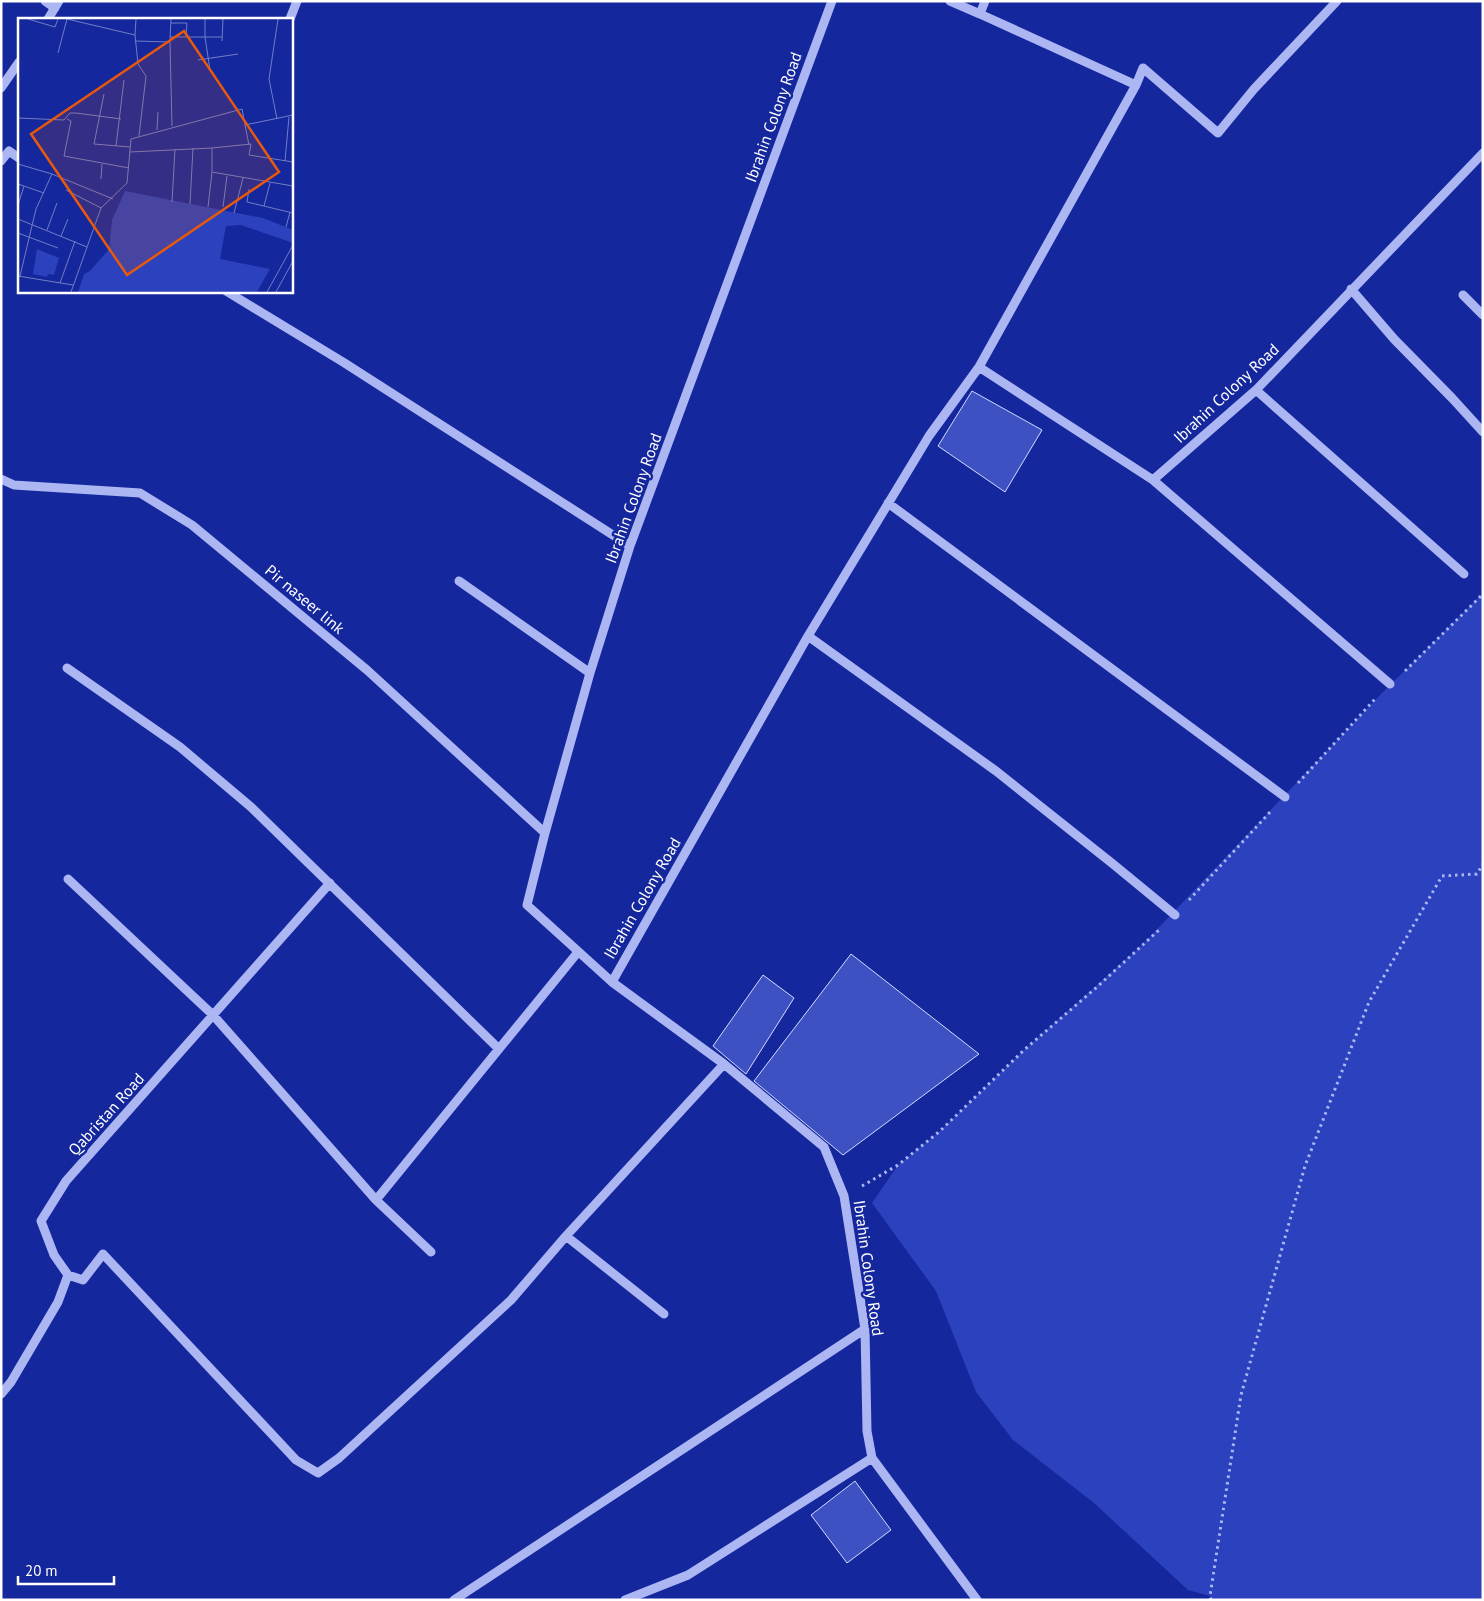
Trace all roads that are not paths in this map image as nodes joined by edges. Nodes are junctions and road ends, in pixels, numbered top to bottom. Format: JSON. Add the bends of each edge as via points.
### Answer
{"nodes":[{"id":1,"x":45,"y":1,"type":"edge"},
{"id":2,"x":297,"y":1,"type":"edge"},
{"id":3,"x":832,"y":1,"type":"edge"},
{"id":4,"x":950,"y":1,"type":"edge"},
{"id":5,"x":985,"y":1,"type":"edge"},
{"id":6,"x":1337,"y":1,"type":"edge"},
{"id":7,"x":57,"y":5,"type":"edge"},
{"id":8,"x":980,"y":14,"type":"junction"},
{"id":9,"x":49,"y":18,"type":"edge"},
{"id":10,"x":290,"y":18,"type":"edge"},
{"id":11,"x":18,"y":63,"type":"edge"},
{"id":12,"x":1136,"y":84,"type":"junction"},
{"id":13,"x":1,"y":88,"type":"edge"},
{"id":14,"x":5,"y":148,"type":"edge"},
{"id":15,"x":1483,"y":153,"type":"edge"},
{"id":16,"x":18,"y":157,"type":"edge"},
{"id":17,"x":1,"y":161,"type":"edge"},
{"id":18,"x":1351,"y":289,"type":"junction"},
{"id":19,"x":228,"y":292,"type":"edge"},
{"id":20,"x":1463,"y":295,"type":"dead end"},
{"id":21,"x":1483,"y":315,"type":"edge"},
{"id":22,"x":979,"y":367,"type":"junction"},
{"id":23,"x":1256,"y":390,"type":"junction"},
{"id":24,"x":1483,"y":432,"type":"edge"},
{"id":25,"x":1,"y":479,"type":"edge"},
{"id":26,"x":1153,"y":480,"type":"junction"},
{"id":27,"x":888,"y":503,"type":"junction"},
{"id":28,"x":630,"y":546,"type":"junction"},
{"id":29,"x":1464,"y":574,"type":"dead end"},
{"id":30,"x":459,"y":581,"type":"dead end"},
{"id":31,"x":808,"y":636,"type":"junction"},
{"id":32,"x":66,"y":668,"type":"dead end"},
{"id":33,"x":590,"y":673,"type":"junction"},
{"id":34,"x":1390,"y":684,"type":"dead end"},
{"id":35,"x":1285,"y":797,"type":"dead end"},
{"id":36,"x":545,"y":834,"type":"junction"},
{"id":37,"x":68,"y":879,"type":"dead end"},
{"id":38,"x":330,"y":883,"type":"junction"},
{"id":39,"x":1175,"y":916,"type":"dead end"},
{"id":40,"x":578,"y":952,"type":"junction"},
{"id":41,"x":612,"y":982,"type":"junction"},
{"id":42,"x":213,"y":1015,"type":"junction"},
{"id":43,"x":499,"y":1049,"type":"junction"},
{"id":44,"x":724,"y":1064,"type":"junction"},
{"id":45,"x":376,"y":1200,"type":"junction"},
{"id":46,"x":566,"y":1236,"type":"junction"},
{"id":47,"x":431,"y":1252,"type":"dead end"},
{"id":48,"x":68,"y":1274,"type":"junction"},
{"id":49,"x":664,"y":1314,"type":"dead end"},
{"id":50,"x":865,"y":1329,"type":"junction"},
{"id":51,"x":1,"y":1394,"type":"edge"},
{"id":52,"x":872,"y":1458,"type":"junction"},
{"id":53,"x":454,"y":1600,"type":"edge"},
{"id":54,"x":625,"y":1600,"type":"edge"},
{"id":55,"x":977,"y":1600,"type":"edge"}],
"edges":[{"from":1,"to":7,"type":"street"},
{"from":2,"to":10,"type":"street"},
{"from":3,"to":28,"type":"street","name":"Ibrahin Colony Road"},
{"from":4,"to":8,"type":"street"},
{"from":5,"to":8,"type":"street"},
{"from":6,"to":12,"type":"street","name":"Ibrahin Colony Road","via":[[1254,89],[1218,133],[1143,68]]},
{"from":7,"to":9,"type":"street"},
{"from":8,"to":12,"type":"street"},
{"from":11,"to":13,"type":"street"},
{"from":12,"to":22,"type":"street","name":"Ibrahin Colony Road"},
{"from":14,"to":16,"type":"street"},
{"from":14,"to":17,"type":"street"},
{"from":15,"to":18,"type":"street","name":"Ibrahin Colony Road"},
{"from":18,"to":23,"type":"street","name":"Ibrahin Colony Road"},
{"from":18,"to":24,"type":"street"},
{"from":19,"to":28,"type":"street"},
{"from":20,"to":21,"type":"street"},
{"from":22,"to":26,"type":"street"},
{"from":22,"to":27,"type":"street","name":"Ibrahin Colony Road","via":[[928,436]]},
{"from":23,"to":26,"type":"street","name":"Ibrahin Colony Road"},
{"from":23,"to":29,"type":"street"},
{"from":25,"to":36,"type":"street","name":"Pir naseer link","via":[[14,485],[140,493],[192,525],[367,670]]},
{"from":26,"to":34,"type":"street"},
{"from":27,"to":31,"type":"street","name":"Ibrahin Colony Road"},
{"from":27,"to":35,"type":"street"},
{"from":28,"to":33,"type":"street","name":"Ibrahin Colony Road"},
{"from":30,"to":33,"type":"street"},
{"from":31,"to":39,"type":"street","via":[[996,771]]},
{"from":31,"to":41,"type":"street","name":"Ibrahin Colony Road"},
{"from":32,"to":38,"type":"street","via":[[180,747],[251,807]]},
{"from":33,"to":36,"type":"street","name":"Ibrahin Colony Road"},
{"from":36,"to":40,"type":"street","name":"Ibrahin Colony Road","via":[[528,906]]},
{"from":37,"to":42,"type":"street"},
{"from":38,"to":42,"type":"street","name":"Qabristan Road"},
{"from":38,"to":43,"type":"street"},
{"from":40,"to":41,"type":"street","name":"Ibrahin Colony Road"},
{"from":40,"to":43,"type":"street"},
{"from":41,"to":44,"type":"street","name":"Ibrahin Colony Road"},
{"from":42,"to":45,"type":"street"},
{"from":42,"to":48,"type":"street","name":"Qabristan Road","via":[[66,1181],[41,1221],[54,1255]]},
{"from":43,"to":45,"type":"street"},
{"from":44,"to":46,"type":"street"},
{"from":44,"to":50,"type":"street","name":"Ibrahin Colony Road","via":[[824,1147],[844,1196]]},
{"from":45,"to":47,"type":"street"},
{"from":46,"to":48,"type":"street","via":[[511,1300],[339,1458],[318,1473],[296,1460],[103,1254],[83,1280]]},
{"from":46,"to":49,"type":"street"},
{"from":48,"to":51,"type":"street","via":[[58,1302]]},
{"from":50,"to":52,"type":"street","name":"Ibrahin Colony Road","via":[[867,1431]]},
{"from":50,"to":53,"type":"street"},
{"from":52,"to":54,"type":"street","via":[[688,1576]]},
{"from":52,"to":55,"type":"street","name":"Ibrahin Colony Road"}]}
